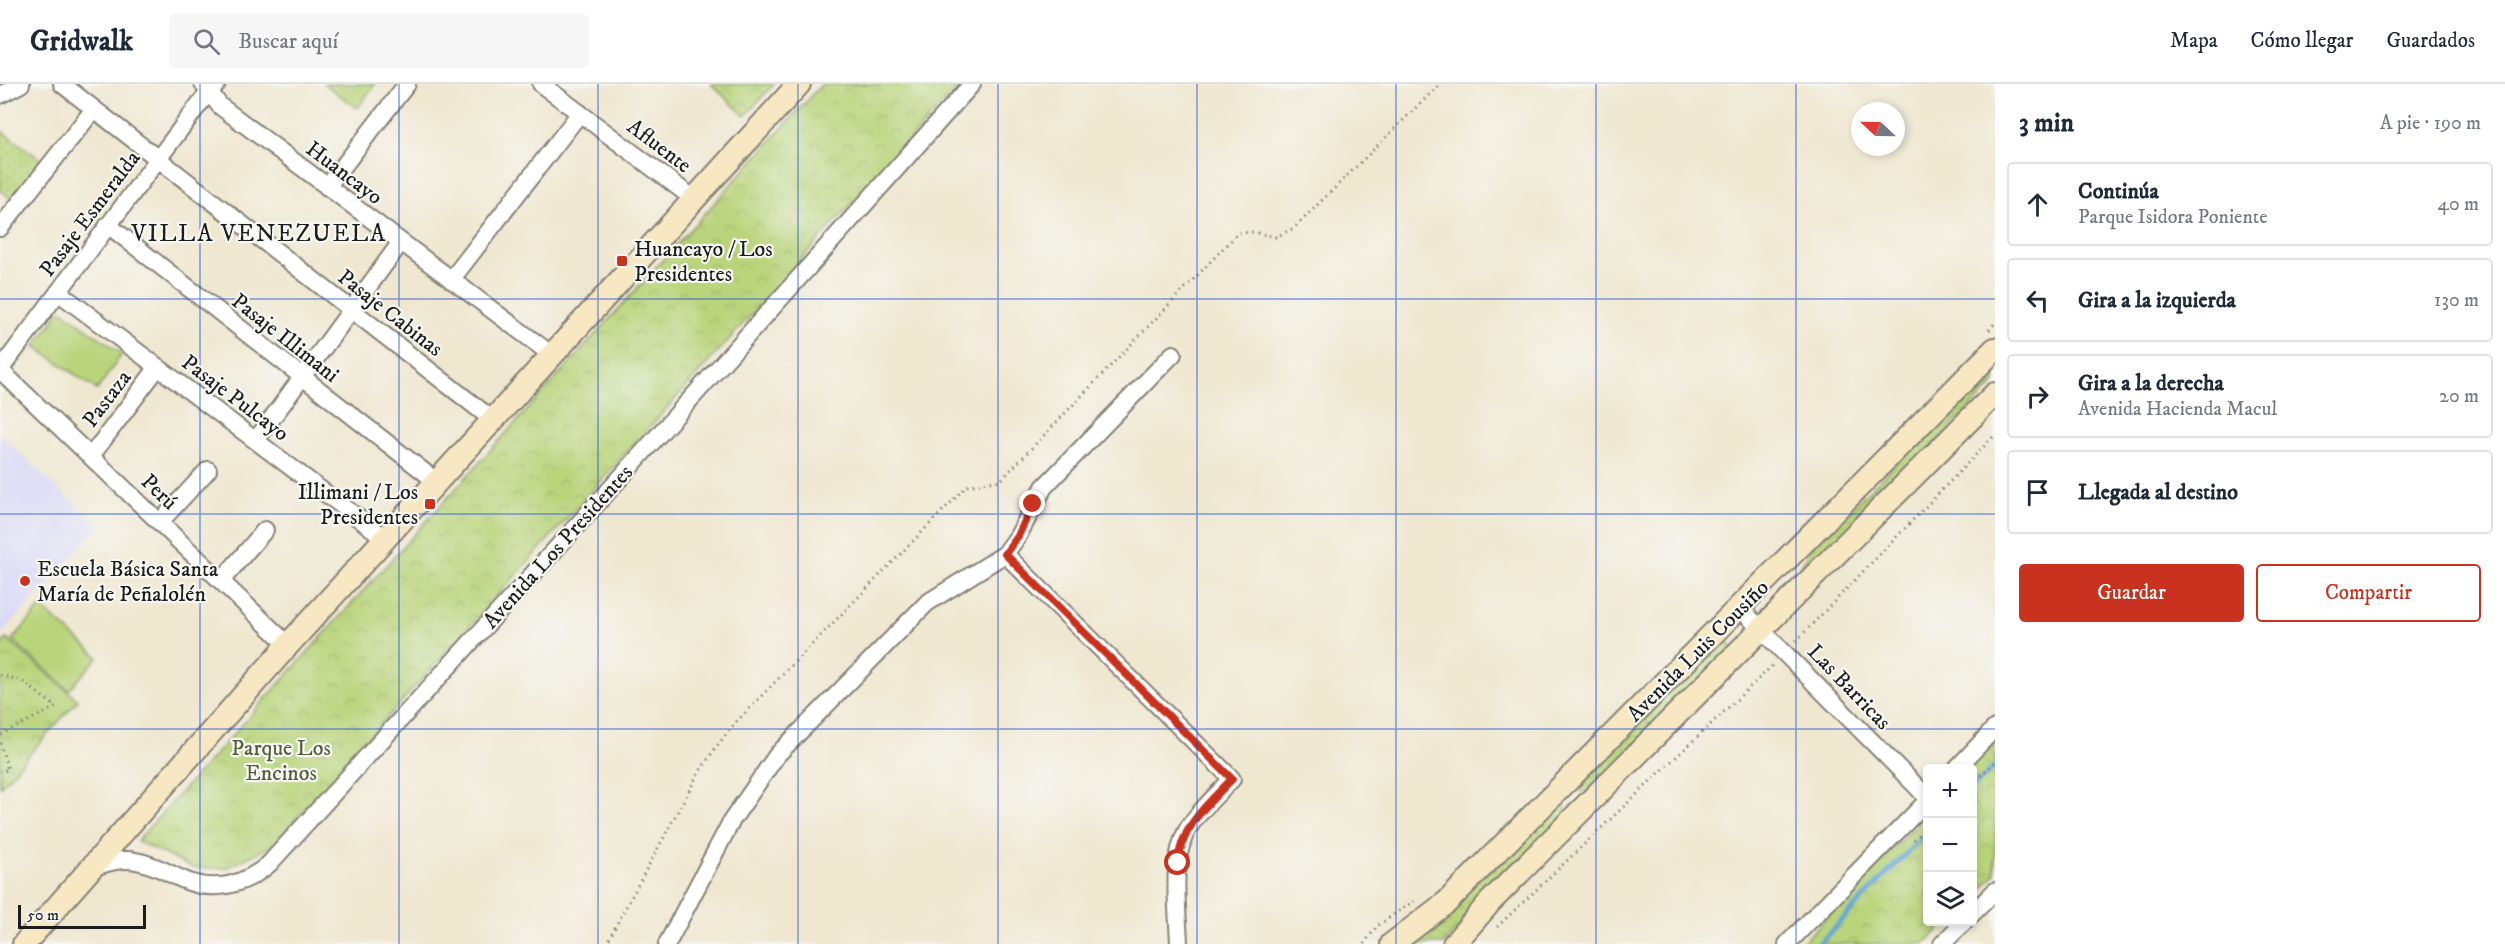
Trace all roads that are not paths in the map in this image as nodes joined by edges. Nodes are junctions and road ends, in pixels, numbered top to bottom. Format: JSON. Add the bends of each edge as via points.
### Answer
{"nodes":[{"id":1,"x":21,"y":84,"type":"edge"},
{"id":2,"x":62,"y":84,"type":"edge"},
{"id":3,"x":407,"y":84,"type":"edge"},
{"id":4,"x":799,"y":84,"type":"edge"},
{"id":5,"x":972,"y":84,"type":"edge"},
{"id":6,"x":545,"y":85,"type":"edge"},
{"id":7,"x":209,"y":87,"type":"edge"},
{"id":8,"x":0,"y":95,"type":"edge"},
{"id":9,"x":94,"y":109,"type":"junction"},
{"id":10,"x":580,"y":113,"type":"junction"},
{"id":11,"x":158,"y":159,"type":"junction"},
{"id":12,"x":327,"y":187,"type":"junction"},
{"id":13,"x":694,"y":199,"type":"junction"},
{"id":14,"x":108,"y":225,"type":"junction"},
{"id":15,"x":0,"y":228,"type":"edge"},
{"id":16,"x":401,"y":242,"type":"junction"},
{"id":17,"x":451,"y":280,"type":"junction"},
{"id":18,"x":58,"y":292,"type":"junction"},
{"id":19,"x":351,"y":310,"type":"junction"},
{"id":20,"x":1995,"y":349,"type":"edge"},
{"id":21,"x":1173,"y":354,"type":"dead end"},
{"id":22,"x":552,"y":356,"type":"junction"},
{"id":23,"x":158,"y":367,"type":"junction"},
{"id":24,"x":0,"y":370,"type":"edge"},
{"id":25,"x":302,"y":379,"type":"junction"},
{"id":26,"x":1995,"y":394,"type":"edge"},
{"id":27,"x":493,"y":420,"type":"junction"},
{"id":28,"x":256,"y":440,"type":"junction"},
{"id":29,"x":91,"y":456,"type":"junction"},
{"id":30,"x":208,"y":470,"type":"dead end"},
{"id":31,"x":437,"y":482,"type":"junction"},
{"id":32,"x":160,"y":522,"type":"junction"},
{"id":33,"x":265,"y":530,"type":"dead end"},
{"id":34,"x":385,"y":538,"type":"junction"},
{"id":35,"x":1005,"y":554,"type":"junction"},
{"id":36,"x":221,"y":581,"type":"junction"},
{"id":37,"x":1739,"y":607,"type":"junction"},
{"id":38,"x":1762,"y":630,"type":"junction"},
{"id":39,"x":288,"y":645,"type":"junction"},
{"id":40,"x":1995,"y":728,"type":"edge"},
{"id":41,"x":1961,"y":764,"type":"edge"},
{"id":42,"x":1564,"y":785,"type":"junction"},
{"id":43,"x":1923,"y":794,"type":"edge"},
{"id":44,"x":1923,"y":804,"type":"edge"},
{"id":45,"x":1585,"y":807,"type":"junction"},
{"id":46,"x":90,"y":868,"type":"junction"},
{"id":47,"x":1995,"y":891,"type":"edge"},
{"id":48,"x":1977,"y":909,"type":"edge"},
{"id":49,"x":1960,"y":926,"type":"edge"},
{"id":50,"x":1949,"y":942,"type":"edge"},
{"id":51,"x":24,"y":944,"type":"edge"},
{"id":52,"x":667,"y":944,"type":"edge"},
{"id":53,"x":1179,"y":944,"type":"edge"},
{"id":54,"x":1392,"y":944,"type":"edge"},
{"id":55,"x":1454,"y":944,"type":"edge"},
{"id":56,"x":1786,"y":944,"type":"edge"}],
"edges":[{"from":1,"to":8,"type":"street"},
{"from":2,"to":9,"type":"street","name":"Pasaje Cabinas"},
{"from":3,"to":12,"type":"street"},
{"from":4,"to":13,"type":"street"},
{"from":5,"to":46,"type":"street","name":"Avenida Los Presidentes","via":[[269,864],[243,882],[220,886],[195,884],[135,861],[118,860]]},
{"from":6,"to":10,"type":"street","name":"Afluente"},
{"from":7,"to":11,"type":"street","name":"Pasaje Esmeralda"},
{"from":7,"to":12,"type":"street","name":"Huancayo","via":[[220,106]]},
{"from":9,"to":11,"type":"street","name":"Pasaje Cabinas"},
{"from":9,"to":15,"type":"street"},
{"from":10,"to":13,"type":"street","name":"Afluente"},
{"from":10,"to":17,"type":"street"},
{"from":11,"to":14,"type":"street","name":"Pasaje Esmeralda"},
{"from":11,"to":19,"type":"street","name":"Pasaje Cabinas"},
{"from":12,"to":16,"type":"street","name":"Huancayo"},
{"from":13,"to":22,"type":"street"},
{"from":14,"to":18,"type":"street","name":"Pasaje Esmeralda"},
{"from":14,"to":25,"type":"street","name":"Pasaje Illimani"},
{"from":16,"to":17,"type":"street","name":"Huancayo"},
{"from":16,"to":19,"type":"street"},
{"from":17,"to":22,"type":"street","name":"Huancayo"},
{"from":18,"to":23,"type":"street","name":"Pasaje Pulcayo"},
{"from":18,"to":24,"type":"street","name":"Pasaje Esmeralda"},
{"from":19,"to":25,"type":"street"},
{"from":19,"to":27,"type":"street","name":"Pasaje Cabinas"},
{"from":20,"to":37,"type":"street","name":"Avenida Luis Cousiño"},
{"from":21,"to":35,"type":"street","via":[[1044,487]]},
{"from":22,"to":27,"type":"street"},
{"from":23,"to":28,"type":"street","name":"Pasaje Pulcayo"},
{"from":23,"to":29,"type":"street","name":"Pastaza"},
{"from":24,"to":29,"type":"street","name":"Perú"},
{"from":25,"to":28,"type":"street"},
{"from":25,"to":31,"type":"street","name":"Pasaje Illimani"},
{"from":26,"to":38,"type":"street","name":"Avenida Luis Cousiño"},
{"from":27,"to":31,"type":"street"},
{"from":28,"to":34,"type":"street","name":"Pasaje Pulcayo"},
{"from":29,"to":32,"type":"street","name":"Perú"},
{"from":30,"to":32,"type":"street"},
{"from":31,"to":34,"type":"street"},
{"from":32,"to":36,"type":"street","name":"Perú"},
{"from":33,"to":36,"type":"street"},
{"from":34,"to":39,"type":"street"},
{"from":35,"to":52,"type":"street","via":[[927,603],[777,755],[732,820]]},
{"from":35,"to":53,"type":"street","via":[[1232,779],[1191,824],[1182,841],[1178,863]]},
{"from":36,"to":39,"type":"street","name":"Perú"},
{"from":37,"to":38,"type":"street","name":"Las Barricas"},
{"from":37,"to":42,"type":"street","name":"Avenida Luis Cousiño"},
{"from":38,"to":43,"type":"street","name":"Las Barricas"},
{"from":38,"to":45,"type":"street","name":"Avenida Luis Cousiño"},
{"from":39,"to":46,"type":"street"},
{"from":40,"to":41,"type":"street"},
{"from":42,"to":45,"type":"street"},
{"from":42,"to":54,"type":"street","name":"Avenida Luis Cousiño","via":[[1447,902]]},
{"from":44,"to":56,"type":"street"},
{"from":45,"to":55,"type":"street","name":"Avenida Luis Cousiño","via":[[1490,902]]},
{"from":46,"to":51,"type":"street"},
{"from":47,"to":48,"type":"street"},
{"from":49,"to":50,"type":"street"}]}
